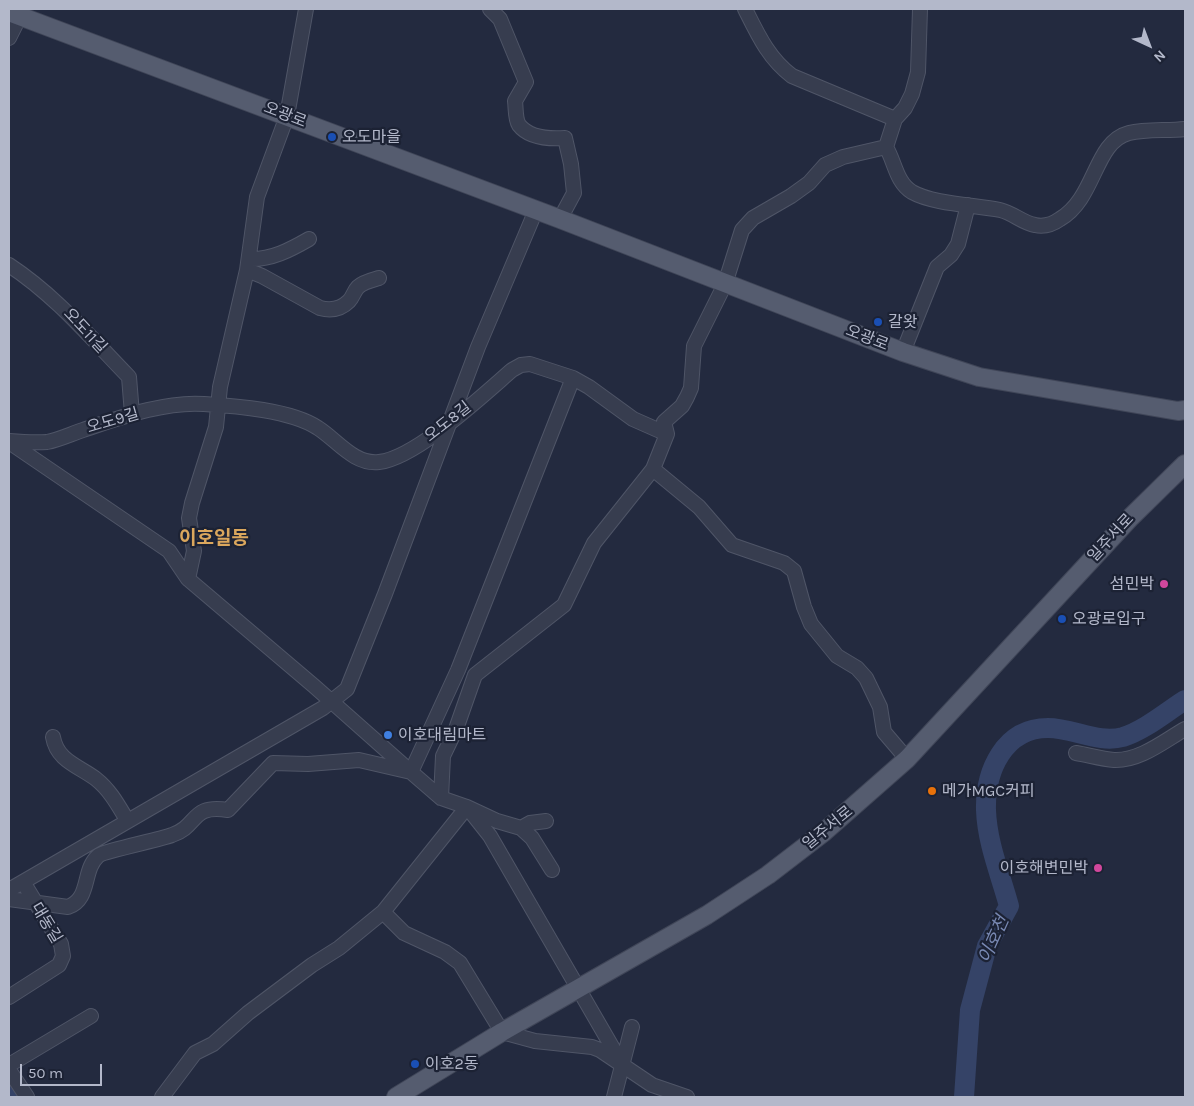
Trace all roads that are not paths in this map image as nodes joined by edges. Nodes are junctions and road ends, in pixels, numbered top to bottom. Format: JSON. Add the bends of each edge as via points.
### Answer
{"nodes":[{"id":1,"x":306,"y":9,"type":"edge"},
{"id":2,"x":490,"y":9,"type":"edge"},
{"id":3,"x":745,"y":9,"type":"edge"},
{"id":4,"x":920,"y":9,"type":"edge"},
{"id":5,"x":14,"y":14,"type":"edge"},
{"id":6,"x":9,"y":38,"type":"edge"},
{"id":7,"x":287,"y":116,"type":"junction"},
{"id":8,"x":895,"y":119,"type":"junction"},
{"id":9,"x":1185,"y":129,"type":"edge"},
{"id":10,"x":886,"y":147,"type":"junction"},
{"id":11,"x":968,"y":205,"type":"junction"},
{"id":12,"x":536,"y":210,"type":"junction"},
{"id":13,"x":560,"y":220,"type":"junction"},
{"id":14,"x":309,"y":239,"type":"dead end"},
{"id":15,"x":9,"y":265,"type":"edge"},
{"id":16,"x":248,"y":265,"type":"junction"},
{"id":17,"x":379,"y":278,"type":"dead end"},
{"id":18,"x":725,"y":284,"type":"junction"},
{"id":19,"x":903,"y":352,"type":"junction"},
{"id":20,"x":573,"y":378,"type":"junction"},
{"id":21,"x":218,"y":406,"type":"junction"},
{"id":22,"x":1185,"y":410,"type":"edge"},
{"id":23,"x":132,"y":414,"type":"junction"},
{"id":24,"x":450,"y":422,"type":"junction"},
{"id":25,"x":667,"y":434,"type":"junction"},
{"id":26,"x":9,"y":441,"type":"edge"},
{"id":27,"x":1185,"y":464,"type":"edge"},
{"id":28,"x":653,"y":469,"type":"junction"},
{"id":29,"x":188,"y":579,"type":"junction"},
{"id":30,"x":332,"y":701,"type":"junction"},
{"id":31,"x":1185,"y":728,"type":"edge"},
{"id":32,"x":52,"y":737,"type":"dead end"},
{"id":33,"x":1076,"y":753,"type":"dead end"},
{"id":34,"x":907,"y":759,"type":"junction"},
{"id":35,"x":410,"y":772,"type":"junction"},
{"id":36,"x":442,"y":798,"type":"junction"},
{"id":37,"x":467,"y":807,"type":"junction"},
{"id":38,"x":127,"y":820,"type":"junction"},
{"id":39,"x":546,"y":821,"type":"dead end"},
{"id":40,"x":521,"y":828,"type":"junction"},
{"id":41,"x":90,"y":842,"type":"junction"},
{"id":42,"x":100,"y":855,"type":"junction"},
{"id":43,"x":552,"y":870,"type":"dead end"},
{"id":44,"x":23,"y":882,"type":"junction"},
{"id":45,"x":9,"y":890,"type":"edge"},
{"id":46,"x":9,"y":899,"type":"edge"},
{"id":47,"x":33,"y":902,"type":"junction"},
{"id":48,"x":383,"y":912,"type":"junction"},
{"id":49,"x":579,"y":989,"type":"junction"},
{"id":50,"x":9,"y":996,"type":"edge"},
{"id":51,"x":91,"y":1016,"type":"dead end"},
{"id":52,"x":632,"y":1027,"type":"dead end"},
{"id":53,"x":502,"y":1032,"type":"junction"},
{"id":54,"x":622,"y":1064,"type":"junction"},
{"id":55,"x":9,"y":1065,"type":"edge"},
{"id":56,"x":9,"y":1070,"type":"edge"},
{"id":57,"x":27,"y":1097,"type":"edge"},
{"id":58,"x":162,"y":1097,"type":"edge"},
{"id":59,"x":396,"y":1097,"type":"edge"},
{"id":60,"x":614,"y":1097,"type":"edge"},
{"id":61,"x":686,"y":1097,"type":"edge"}],
"edges":[{"from":1,"to":7,"type":"street"},
{"from":2,"to":13,"type":"street","via":[[500,19],[526,82],[515,101],[518,123],[537,136],[565,138],[574,193]]},
{"from":3,"to":8,"type":"street","via":[[765,49],[792,76]]},
{"from":4,"to":8,"type":"street","via":[[918,72],[905,108]]},
{"from":5,"to":6,"type":"street"},
{"from":5,"to":7,"type":"main road","name":"오광로"},
{"from":7,"to":12,"type":"main road","name":"오광로"},
{"from":7,"to":16,"type":"street","via":[[257,197]]},
{"from":8,"to":10,"type":"street"},
{"from":9,"to":11,"type":"street","via":[[1129,133],[1115,139],[1105,150],[1087,192],[1074,210],[1047,225],[1035,226],[1003,211]]},
{"from":10,"to":11,"type":"street","via":[[900,182],[913,192]]},
{"from":10,"to":18,"type":"street","via":[[825,164],[809,183],[753,218],[742,230]]},
{"from":11,"to":19,"type":"street","via":[[958,244],[937,267]]},
{"from":12,"to":13,"type":"main road","name":"오광로"},
{"from":12,"to":24,"type":"street"},
{"from":13,"to":18,"type":"main road","name":"오광로"},
{"from":14,"to":16,"type":"street","via":[[292,249]]},
{"from":15,"to":23,"type":"street","name":"오도11길","via":[[51,296],[129,377]]},
{"from":16,"to":17,"type":"street","via":[[262,276],[329,310],[349,300],[365,282]]},
{"from":16,"to":21,"type":"street"},
{"from":18,"to":19,"type":"main road","name":"오광로"},
{"from":18,"to":25,"type":"street","via":[[694,346],[691,388],[682,406],[664,422]]},
{"from":19,"to":22,"type":"main road","name":"오광로","via":[[979,377],[1016,385]]},
{"from":20,"to":24,"type":"street","name":"오도8길","via":[[530,364],[521,365]]},
{"from":20,"to":25,"type":"street","name":"오도8길","via":[[634,420]]},
{"from":20,"to":35,"type":"street","via":[[458,670]]},
{"from":21,"to":23,"type":"street","name":"오도9길","via":[[178,406]]},
{"from":21,"to":24,"type":"street","name":"오도8길","via":[[304,420],[345,450],[370,462],[396,457]]},
{"from":21,"to":29,"type":"street","via":[[216,427],[188,518],[194,551]]},
{"from":23,"to":26,"type":"street","name":"오도9길","via":[[48,442]]},
{"from":24,"to":30,"type":"street","via":[[347,689]]},
{"from":25,"to":28,"type":"street"},
{"from":26,"to":29,"type":"street","via":[[169,551]]},
{"from":27,"to":34,"type":"main road","name":"일주서로","via":[[1131,517]]},
{"from":28,"to":34,"type":"street","via":[[699,508],[732,545],[784,563],[794,571],[812,624],[837,656],[857,668],[866,678],[880,707],[884,732]]},
{"from":28,"to":36,"type":"street","via":[[594,543],[564,605],[475,675],[443,756]]},
{"from":29,"to":30,"type":"street"},
{"from":30,"to":35,"type":"street"},
{"from":30,"to":38,"type":"street"},
{"from":31,"to":33,"type":"street","via":[[1132,758],[1114,760]]},
{"from":32,"to":38,"type":"street","via":[[64,760],[96,780],[114,797]]},
{"from":34,"to":49,"type":"main road","name":"일주서로","via":[[839,820],[768,875],[667,940]]},
{"from":35,"to":36,"type":"street"},
{"from":35,"to":42,"type":"street","via":[[359,760],[273,763],[228,810],[203,810],[176,834]]},
{"from":36,"to":37,"type":"street"},
{"from":37,"to":40,"type":"street","via":[[496,821]]},
{"from":37,"to":48,"type":"street"},
{"from":37,"to":49,"type":"street","via":[[490,836]]},
{"from":38,"to":41,"type":"street"},
{"from":39,"to":40,"type":"street"},
{"from":40,"to":43,"type":"street","via":[[532,838]]},
{"from":41,"to":42,"type":"street"},
{"from":41,"to":44,"type":"street"},
{"from":42,"to":47,"type":"street","via":[[88,873],[80,899],[74,905]]},
{"from":44,"to":45,"type":"street"},
{"from":44,"to":47,"type":"street","name":"대동길"},
{"from":46,"to":47,"type":"street"},
{"from":47,"to":50,"type":"street","name":"대동길","via":[[61,944],[64,956],[59,965]]},
{"from":48,"to":53,"type":"street","via":[[404,933],[445,952],[460,963]]},
{"from":48,"to":58,"type":"street","via":[[248,1013],[213,1044],[195,1053]]},
{"from":49,"to":53,"type":"main road","name":"일주서로"},
{"from":49,"to":54,"type":"street"},
{"from":51,"to":55,"type":"street"},
{"from":52,"to":54,"type":"street"},
{"from":53,"to":54,"type":"street","via":[[535,1041],[592,1047]]},
{"from":53,"to":59,"type":"main road","name":"일주서로"},
{"from":54,"to":60,"type":"street"},
{"from":54,"to":61,"type":"street","via":[[660,1089]]},
{"from":56,"to":57,"type":"street"}]}
